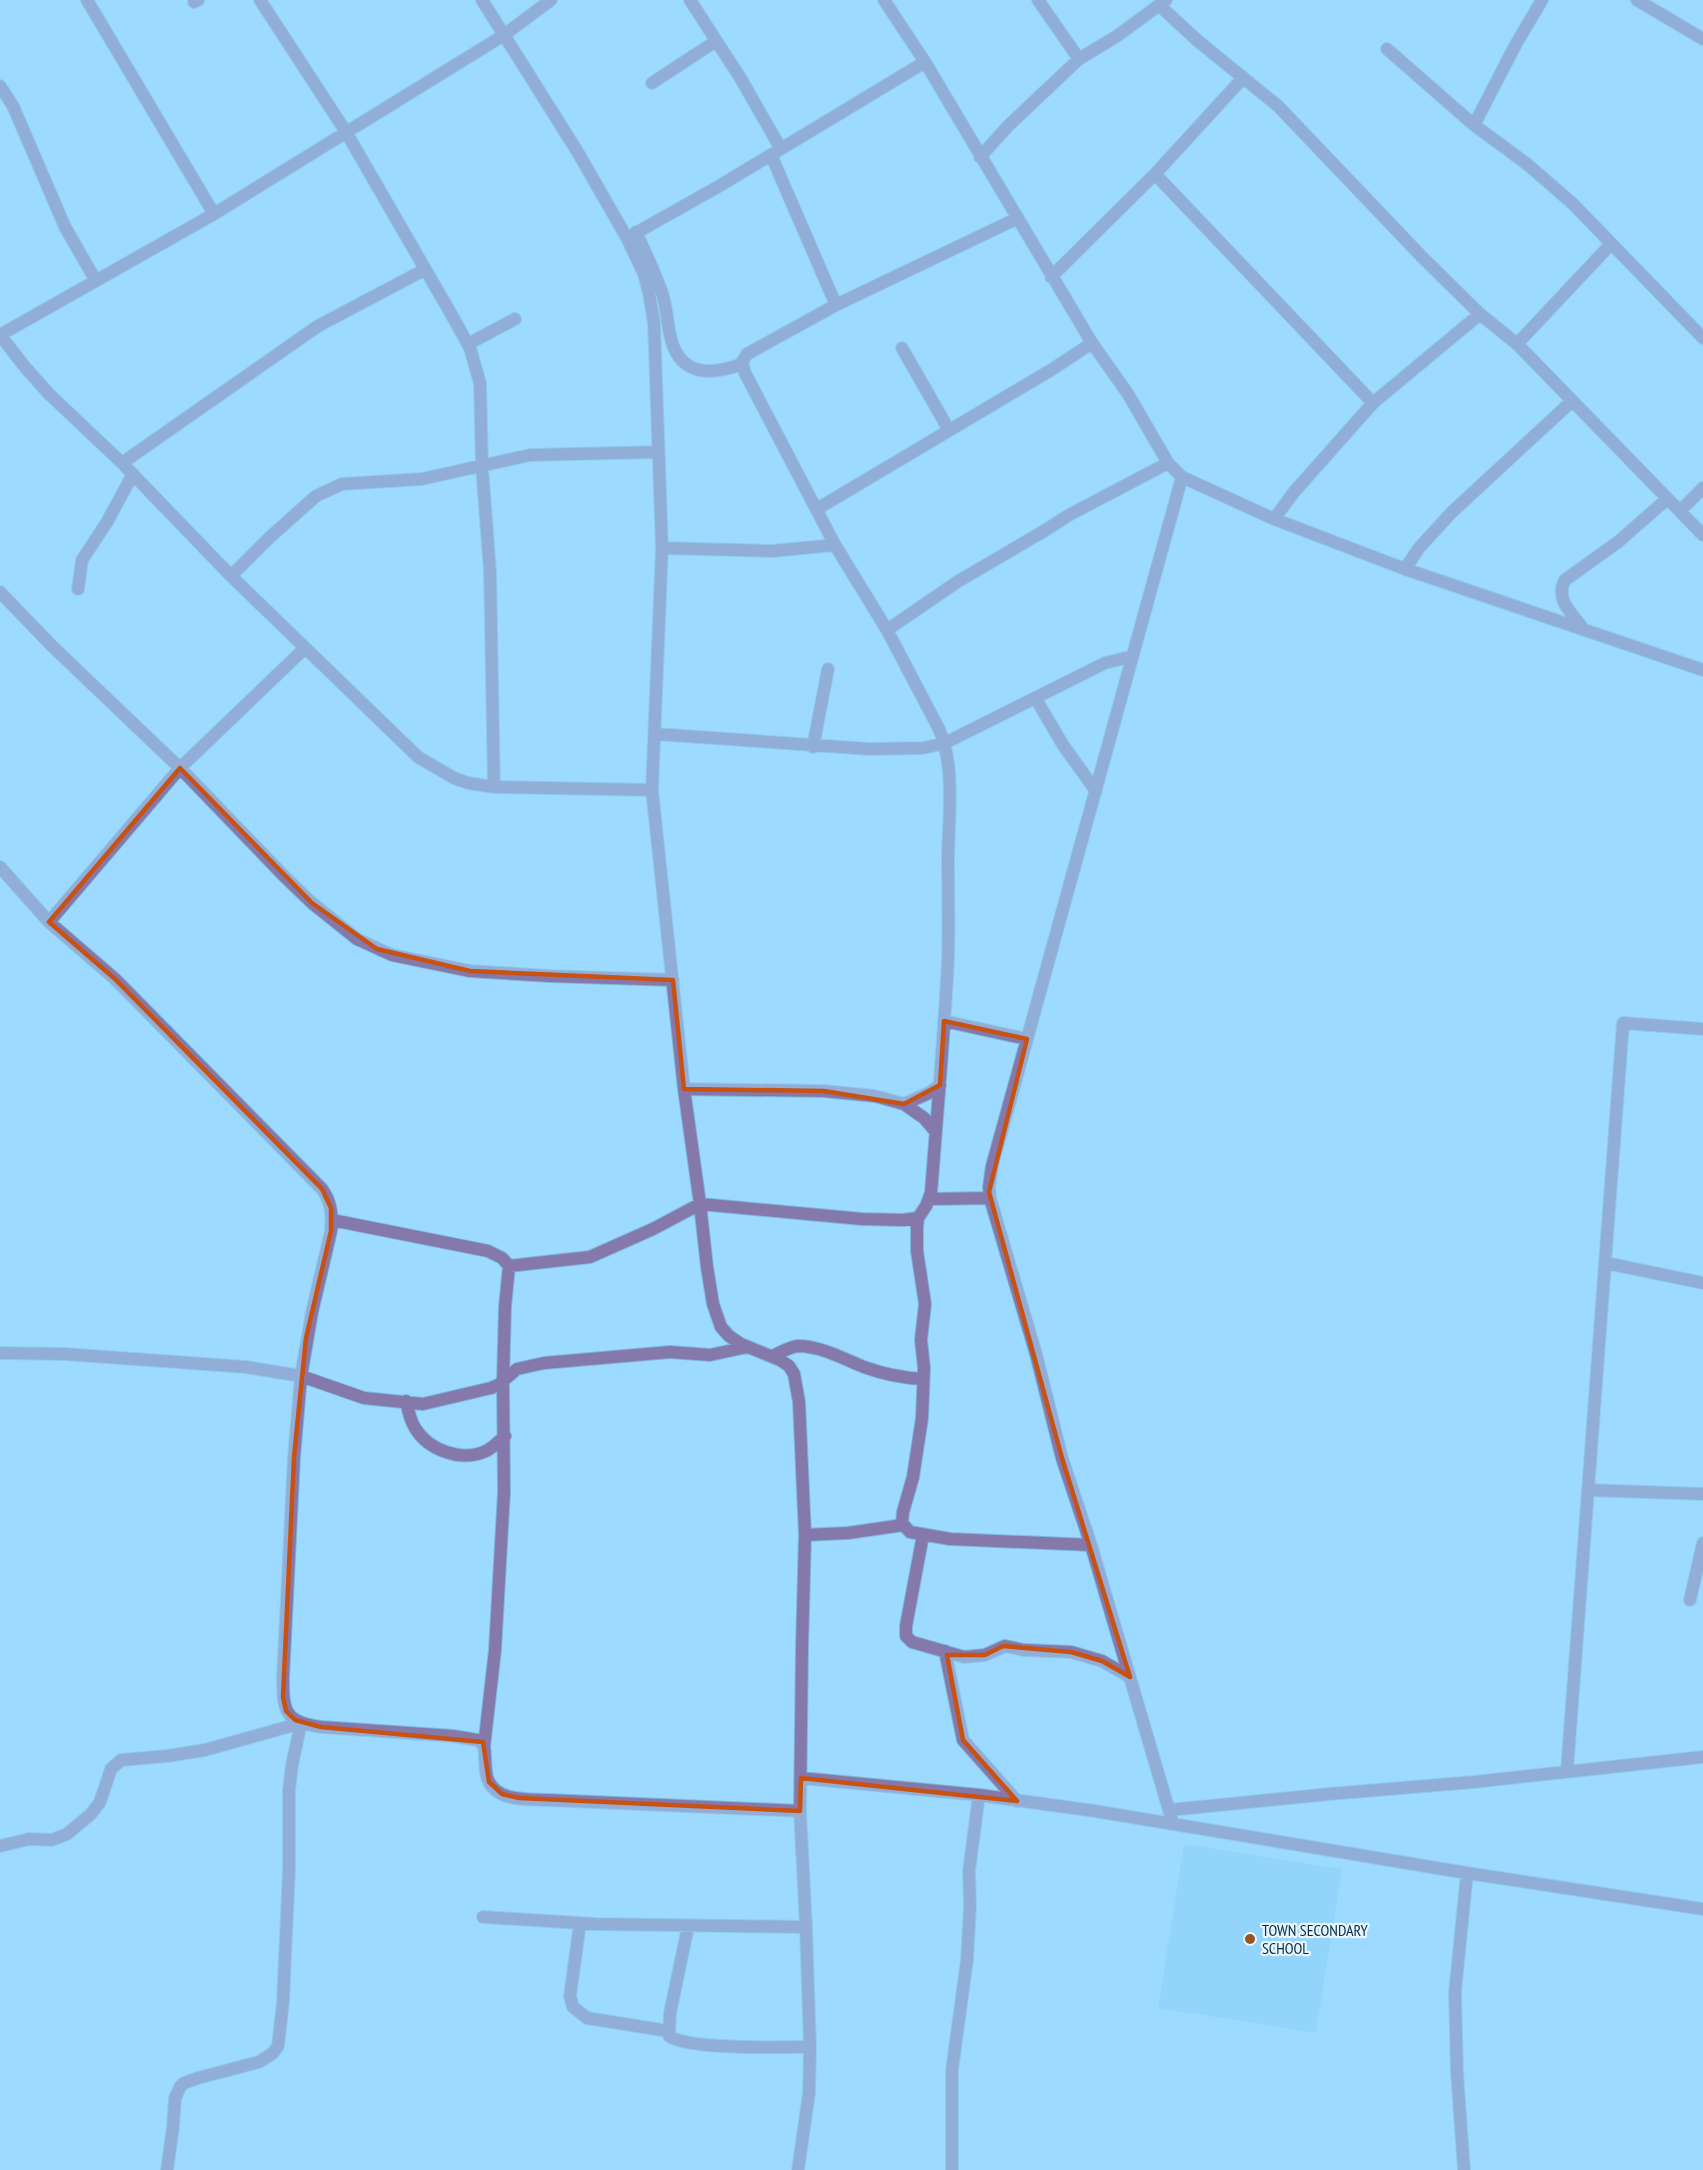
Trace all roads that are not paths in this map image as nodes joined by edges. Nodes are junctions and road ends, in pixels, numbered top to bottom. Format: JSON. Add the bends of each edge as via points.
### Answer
{"nodes":[{"id":1,"x":87,"y":0,"type":"edge"},
{"id":2,"x":260,"y":0,"type":"edge"},
{"id":3,"x":482,"y":0,"type":"edge"},
{"id":4,"x":550,"y":0,"type":"edge"},
{"id":5,"x":690,"y":0,"type":"edge"},
{"id":6,"x":884,"y":0,"type":"edge"},
{"id":7,"x":1038,"y":0,"type":"edge"},
{"id":8,"x":1542,"y":0,"type":"edge"},
{"id":9,"x":1637,"y":0,"type":"edge"},
{"id":10,"x":1162,"y":3,"type":"edge"},
{"id":11,"x":504,"y":35,"type":"junction"},
{"id":12,"x":1703,"y":39,"type":"edge"},
{"id":13,"x":716,"y":41,"type":"junction"},
{"id":14,"x":1387,"y":49,"type":"dead end"},
{"id":15,"x":1079,"y":59,"type":"junction"},
{"id":16,"x":925,"y":62,"type":"junction"},
{"id":17,"x":1243,"y":78,"type":"junction"},
{"id":18,"x":652,"y":83,"type":"dead end"},
{"id":19,"x":0,"y":86,"type":"edge"},
{"id":20,"x":1474,"y":124,"type":"junction"},
{"id":21,"x":346,"y":132,"type":"junction"},
{"id":22,"x":776,"y":152,"type":"junction"},
{"id":23,"x":980,"y":157,"type":"junction"},
{"id":24,"x":1155,"y":174,"type":"junction"},
{"id":25,"x":214,"y":214,"type":"junction"},
{"id":26,"x":1018,"y":218,"type":"junction"},
{"id":27,"x":631,"y":235,"type":"junction"},
{"id":28,"x":1611,"y":244,"type":"junction"},
{"id":29,"x":424,"y":270,"type":"junction"},
{"id":30,"x":1051,"y":277,"type":"junction"},
{"id":31,"x":96,"y":281,"type":"junction"},
{"id":32,"x":836,"y":305,"type":"junction"},
{"id":33,"x":1480,"y":314,"type":"junction"},
{"id":34,"x":515,"y":319,"type":"dead end"},
{"id":35,"x":0,"y":335,"type":"edge"},
{"id":36,"x":1703,"y":339,"type":"edge"},
{"id":37,"x":1092,"y":343,"type":"junction"},
{"id":38,"x":468,"y":344,"type":"junction"},
{"id":39,"x":1516,"y":344,"type":"junction"},
{"id":40,"x":902,"y":348,"type":"dead end"},
{"id":41,"x":742,"y":364,"type":"junction"},
{"id":42,"x":1572,"y":401,"type":"junction"},
{"id":43,"x":1373,"y":403,"type":"junction"},
{"id":44,"x":949,"y":430,"type":"junction"},
{"id":45,"x":658,"y":452,"type":"junction"},
{"id":46,"x":122,"y":463,"type":"junction"},
{"id":47,"x":1168,"y":464,"type":"junction"},
{"id":48,"x":482,"y":467,"type":"junction"},
{"id":49,"x":133,"y":474,"type":"junction"},
{"id":50,"x":1182,"y":477,"type":"junction"},
{"id":51,"x":1703,"y":488,"type":"edge"},
{"id":52,"x":1667,"y":499,"type":"junction"},
{"id":53,"x":817,"y":509,"type":"junction"},
{"id":54,"x":1680,"y":511,"type":"junction"},
{"id":55,"x":1274,"y":519,"type":"junction"},
{"id":56,"x":1703,"y":535,"type":"edge"},
{"id":57,"x":835,"y":545,"type":"junction"},
{"id":58,"x":662,"y":548,"type":"junction"},
{"id":59,"x":1405,"y":569,"type":"junction"},
{"id":60,"x":231,"y":576,"type":"junction"},
{"id":61,"x":78,"y":589,"type":"dead end"},
{"id":62,"x":0,"y":592,"type":"edge"},
{"id":63,"x":887,"y":630,"type":"junction"},
{"id":64,"x":1584,"y":630,"type":"junction"},
{"id":65,"x":305,"y":648,"type":"junction"},
{"id":66,"x":1132,"y":656,"type":"junction"},
{"id":67,"x":828,"y":669,"type":"dead end"},
{"id":68,"x":1703,"y":670,"type":"edge"},
{"id":69,"x":1036,"y":699,"type":"junction"},
{"id":70,"x":655,"y":734,"type":"junction"},
{"id":71,"x":945,"y":743,"type":"junction"},
{"id":72,"x":813,"y":747,"type":"junction"},
{"id":73,"x":180,"y":768,"type":"junction"},
{"id":74,"x":494,"y":788,"type":"junction"},
{"id":75,"x":652,"y":790,"type":"junction"},
{"id":76,"x":1096,"y":791,"type":"junction"},
{"id":77,"x":0,"y":867,"type":"edge"},
{"id":78,"x":49,"y":922,"type":"junction"},
{"id":79,"x":673,"y":980,"type":"junction"},
{"id":80,"x":944,"y":1021,"type":"junction"},
{"id":81,"x":1703,"y":1029,"type":"edge"},
{"id":82,"x":1027,"y":1039,"type":"junction"},
{"id":83,"x":940,"y":1085,"type":"junction"},
{"id":84,"x":684,"y":1089,"type":"junction"},
{"id":85,"x":904,"y":1104,"type":"junction"},
{"id":86,"x":936,"y":1132,"type":"junction"},
{"id":87,"x":990,"y":1198,"type":"junction"},
{"id":88,"x":930,"y":1199,"type":"junction"},
{"id":89,"x":700,"y":1204,"type":"junction"},
{"id":90,"x":918,"y":1218,"type":"junction"},
{"id":91,"x":332,"y":1220,"type":"junction"},
{"id":92,"x":1606,"y":1263,"type":"junction"},
{"id":93,"x":509,"y":1266,"type":"junction"},
{"id":94,"x":1703,"y":1283,"type":"edge"},
{"id":95,"x":747,"y":1347,"type":"junction"},
{"id":96,"x":0,"y":1353,"type":"edge"},
{"id":97,"x":772,"y":1356,"type":"junction"},
{"id":98,"x":301,"y":1376,"type":"junction"},
{"id":99,"x":923,"y":1379,"type":"junction"},
{"id":100,"x":503,"y":1381,"type":"junction"},
{"id":101,"x":406,"y":1401,"type":"junction"},
{"id":102,"x":505,"y":1436,"type":"junction"},
{"id":103,"x":1588,"y":1490,"type":"junction"},
{"id":104,"x":1703,"y":1494,"type":"edge"},
{"id":105,"x":903,"y":1525,"type":"junction"},
{"id":106,"x":805,"y":1535,"type":"junction"},
{"id":107,"x":923,"y":1535,"type":"junction"},
{"id":108,"x":1703,"y":1543,"type":"edge"},
{"id":109,"x":1091,"y":1545,"type":"junction"},
{"id":110,"x":1690,"y":1600,"type":"dead end"},
{"id":111,"x":945,"y":1651,"type":"junction"},
{"id":112,"x":1130,"y":1677,"type":"junction"},
{"id":113,"x":302,"y":1723,"type":"junction"},
{"id":114,"x":484,"y":1747,"type":"junction"},
{"id":115,"x":1703,"y":1757,"type":"edge"},
{"id":116,"x":1567,"y":1771,"type":"junction"},
{"id":117,"x":801,"y":1778,"type":"junction"},
{"id":118,"x":979,"y":1795,"type":"junction"},
{"id":119,"x":1017,"y":1801,"type":"junction"},
{"id":120,"x":1170,"y":1810,"type":"junction"},
{"id":121,"x":800,"y":1811,"type":"junction"},
{"id":122,"x":1173,"y":1824,"type":"junction"},
{"id":123,"x":0,"y":1846,"type":"edge"},
{"id":124,"x":1467,"y":1874,"type":"junction"},
{"id":125,"x":1703,"y":1909,"type":"edge"},
{"id":126,"x":483,"y":1917,"type":"dead end"},
{"id":127,"x":580,"y":1923,"type":"junction"},
{"id":128,"x":688,"y":1927,"type":"junction"},
{"id":129,"x":806,"y":1927,"type":"junction"},
{"id":130,"x":668,"y":2031,"type":"junction"},
{"id":131,"x":810,"y":2048,"type":"junction"},
{"id":132,"x":167,"y":2170,"type":"edge"},
{"id":133,"x":798,"y":2170,"type":"edge"},
{"id":134,"x":952,"y":2170,"type":"edge"},
{"id":135,"x":1464,"y":2170,"type":"edge"}],
"edges":[{"from":1,"to":25,"type":"street"},
{"from":2,"to":21,"type":"street"},
{"from":3,"to":11,"type":"street"},
{"from":4,"to":11,"type":"street"},
{"from":5,"to":13,"type":"street"},
{"from":6,"to":16,"type":"street"},
{"from":7,"to":15,"type":"street"},
{"from":8,"to":20,"type":"street"},
{"from":9,"to":12,"type":"street"},
{"from":10,"to":15,"type":"street"},
{"from":10,"to":17,"type":"street"},
{"from":11,"to":21,"type":"street"},
{"from":11,"to":27,"type":"street"},
{"from":13,"to":18,"type":"street"},
{"from":13,"to":22,"type":"street","via":[[763,115]]},
{"from":14,"to":20,"type":"street"},
{"from":15,"to":23,"type":"street"},
{"from":16,"to":22,"type":"street"},
{"from":16,"to":23,"type":"street"},
{"from":17,"to":24,"type":"street"},
{"from":17,"to":33,"type":"street","via":[[1278,106]]},
{"from":19,"to":31,"type":"street","via":[[13,106],[65,227]]},
{"from":20,"to":28,"type":"street","via":[[1572,203]]},
{"from":21,"to":25,"type":"street"},
{"from":21,"to":29,"type":"street"},
{"from":22,"to":27,"type":"street"},
{"from":22,"to":32,"type":"street"},
{"from":23,"to":26,"type":"street"},
{"from":24,"to":30,"type":"street"},
{"from":24,"to":43,"type":"street"},
{"from":25,"to":31,"type":"street"},
{"from":26,"to":30,"type":"street"},
{"from":26,"to":32,"type":"street"},
{"from":27,"to":41,"type":"street","via":[[663,294],[670,338],[687,366],[700,371]]},
{"from":27,"to":45,"type":"street","via":[[654,323]]},
{"from":28,"to":36,"type":"street"},
{"from":28,"to":39,"type":"street"},
{"from":29,"to":38,"type":"street"},
{"from":29,"to":46,"type":"street","via":[[318,326]]},
{"from":30,"to":37,"type":"street"},
{"from":31,"to":35,"type":"street"},
{"from":32,"to":41,"type":"street","via":[[747,354]]},
{"from":33,"to":39,"type":"street"},
{"from":33,"to":43,"type":"street"},
{"from":34,"to":38,"type":"street"},
{"from":35,"to":46,"type":"street","via":[[50,394]]},
{"from":37,"to":44,"type":"street"},
{"from":37,"to":47,"type":"street","via":[[1128,394]]},
{"from":38,"to":48,"type":"street","via":[[480,383]]},
{"from":39,"to":42,"type":"street"},
{"from":40,"to":44,"type":"street"},
{"from":41,"to":53,"type":"street"},
{"from":42,"to":52,"type":"street"},
{"from":42,"to":59,"type":"street","via":[[1451,513]]},
{"from":43,"to":55,"type":"street"},
{"from":44,"to":53,"type":"street"},
{"from":45,"to":48,"type":"street","via":[[530,455]]},
{"from":45,"to":58,"type":"street"},
{"from":46,"to":49,"type":"street"},
{"from":47,"to":50,"type":"street"},
{"from":47,"to":63,"type":"street","via":[[1069,514]]},
{"from":48,"to":60,"type":"street","via":[[422,479],[349,483],[327,489],[294,514]]},
{"from":48,"to":74,"type":"street","via":[[490,572]]},
{"from":49,"to":60,"type":"street"},
{"from":49,"to":61,"type":"street","via":[[82,560]]},
{"from":50,"to":55,"type":"street"},
{"from":50,"to":66,"type":"street"},
{"from":51,"to":54,"type":"street"},
{"from":52,"to":54,"type":"street"},
{"from":52,"to":64,"type":"street","via":[[1618,542],[1565,580],[1561,597]]},
{"from":53,"to":57,"type":"street"},
{"from":54,"to":56,"type":"street"},
{"from":55,"to":59,"type":"street"},
{"from":57,"to":58,"type":"street","via":[[772,551]]},
{"from":57,"to":63,"type":"street"},
{"from":58,"to":70,"type":"street"},
{"from":59,"to":64,"type":"street"},
{"from":60,"to":65,"type":"street"},
{"from":62,"to":73,"type":"street"},
{"from":63,"to":71,"type":"street"},
{"from":64,"to":68,"type":"street"},
{"from":65,"to":73,"type":"street"},
{"from":65,"to":74,"type":"street","via":[[418,757],[454,778]]},
{"from":66,"to":69,"type":"street","via":[[1105,663]]},
{"from":66,"to":76,"type":"street"},
{"from":67,"to":72,"type":"street"},
{"from":69,"to":71,"type":"street"},
{"from":69,"to":76,"type":"street"},
{"from":70,"to":72,"type":"street"},
{"from":70,"to":75,"type":"street"},
{"from":71,"to":72,"type":"street","via":[[888,749]]},
{"from":71,"to":80,"type":"street","via":[[949,828]]},
{"from":73,"to":78,"type":"street"},
{"from":73,"to":79,"type":"street","via":[[312,903],[377,950],[470,971]]},
{"from":74,"to":75,"type":"street"},
{"from":75,"to":79,"type":"street"},
{"from":76,"to":82,"type":"street"},
{"from":77,"to":78,"type":"street"},
{"from":78,"to":91,"type":"street","via":[[115,979],[322,1189],[332,1208]]},
{"from":79,"to":84,"type":"street"},
{"from":80,"to":82,"type":"street"},
{"from":80,"to":83,"type":"street"},
{"from":81,"to":92,"type":"street","via":[[1623,1023]]},
{"from":82,"to":87,"type":"street","via":[[992,1166]]},
{"from":83,"to":85,"type":"street"},
{"from":83,"to":86,"type":"street"},
{"from":84,"to":85,"type":"street","via":[[824,1091],[875,1096]]},
{"from":84,"to":89,"type":"street"},
{"from":85,"to":86,"type":"street"},
{"from":86,"to":88,"type":"street"},
{"from":87,"to":88,"type":"street"},
{"from":87,"to":109,"type":"street","via":[[1062,1458]]},
{"from":88,"to":90,"type":"street"},
{"from":89,"to":90,"type":"street","via":[[862,1219]]},
{"from":89,"to":93,"type":"street","via":[[590,1257]]},
{"from":89,"to":95,"type":"street","via":[[716,1316],[729,1336]]},
{"from":90,"to":99,"type":"street","via":[[917,1251],[925,1304],[921,1340]]},
{"from":91,"to":93,"type":"street","via":[[489,1251]]},
{"from":91,"to":98,"type":"street"},
{"from":92,"to":94,"type":"street"},
{"from":92,"to":103,"type":"street"},
{"from":93,"to":100,"type":"street"},
{"from":95,"to":97,"type":"street"},
{"from":95,"to":100,"type":"street","via":[[710,1355],[676,1352],[544,1363],[517,1369]]},
{"from":96,"to":98,"type":"street","via":[[246,1367]]},
{"from":97,"to":99,"type":"street","via":[[793,1347],[807,1347],[867,1368]]},
{"from":97,"to":106,"type":"street","via":[[789,1366],[796,1381]]},
{"from":98,"to":101,"type":"street","via":[[364,1398]]},
{"from":98,"to":113,"type":"street","via":[[283,1697],[288,1714]]},
{"from":99,"to":105,"type":"street","via":[[922,1418]]},
{"from":100,"to":101,"type":"street","via":[[491,1389],[430,1404]]},
{"from":100,"to":102,"type":"street"},
{"from":101,"to":102,"type":"street","via":[[418,1433],[448,1453],[484,1452]]},
{"from":102,"to":114,"type":"street","via":[[495,1650]]},
{"from":103,"to":104,"type":"street"},
{"from":103,"to":116,"type":"street"},
{"from":105,"to":106,"type":"street"},
{"from":105,"to":107,"type":"street","via":[[910,1532]]},
{"from":106,"to":117,"type":"street"},
{"from":107,"to":109,"type":"street"},
{"from":107,"to":111,"type":"street","via":[[905,1634],[912,1642]]},
{"from":108,"to":110,"type":"street"},
{"from":109,"to":112,"type":"street"},
{"from":111,"to":112,"type":"street","via":[[979,1656],[1005,1646],[1071,1652],[1102,1660]]},
{"from":111,"to":119,"type":"street","via":[[963,1740]]},
{"from":112,"to":120,"type":"street"},
{"from":113,"to":114,"type":"street","via":[[471,1739]]},
{"from":113,"to":123,"type":"street","via":[[205,1750],[121,1760],[111,1769],[100,1802],[67,1834],[52,1840],[29,1839]]},
{"from":113,"to":132,"type":"street","via":[[289,1790],[290,1869],[278,2046],[259,2062],[198,2078],[180,2087],[175,2098]]},
{"from":114,"to":121,"type":"street","via":[[487,1779],[506,1796]]},
{"from":115,"to":116,"type":"street"},
{"from":116,"to":120,"type":"street"},
{"from":117,"to":118,"type":"street"},
{"from":117,"to":121,"type":"street"},
{"from":118,"to":119,"type":"street"},
{"from":118,"to":134,"type":"street","via":[[970,1861],[967,1960],[952,2070]]},
{"from":119,"to":122,"type":"street"},
{"from":120,"to":122,"type":"street"},
{"from":121,"to":129,"type":"street"},
{"from":122,"to":124,"type":"street"},
{"from":124,"to":125,"type":"street"},
{"from":124,"to":135,"type":"street","via":[[1455,1992]]},
{"from":126,"to":127,"type":"street"},
{"from":127,"to":128,"type":"street"},
{"from":127,"to":130,"type":"street","via":[[570,1996],[573,2007],[587,2018]]},
{"from":128,"to":129,"type":"street"},
{"from":128,"to":130,"type":"street"},
{"from":129,"to":131,"type":"street"},
{"from":130,"to":131,"type":"street","via":[[670,2037],[684,2042]]},
{"from":131,"to":133,"type":"street","via":[[809,2093]]}]}
